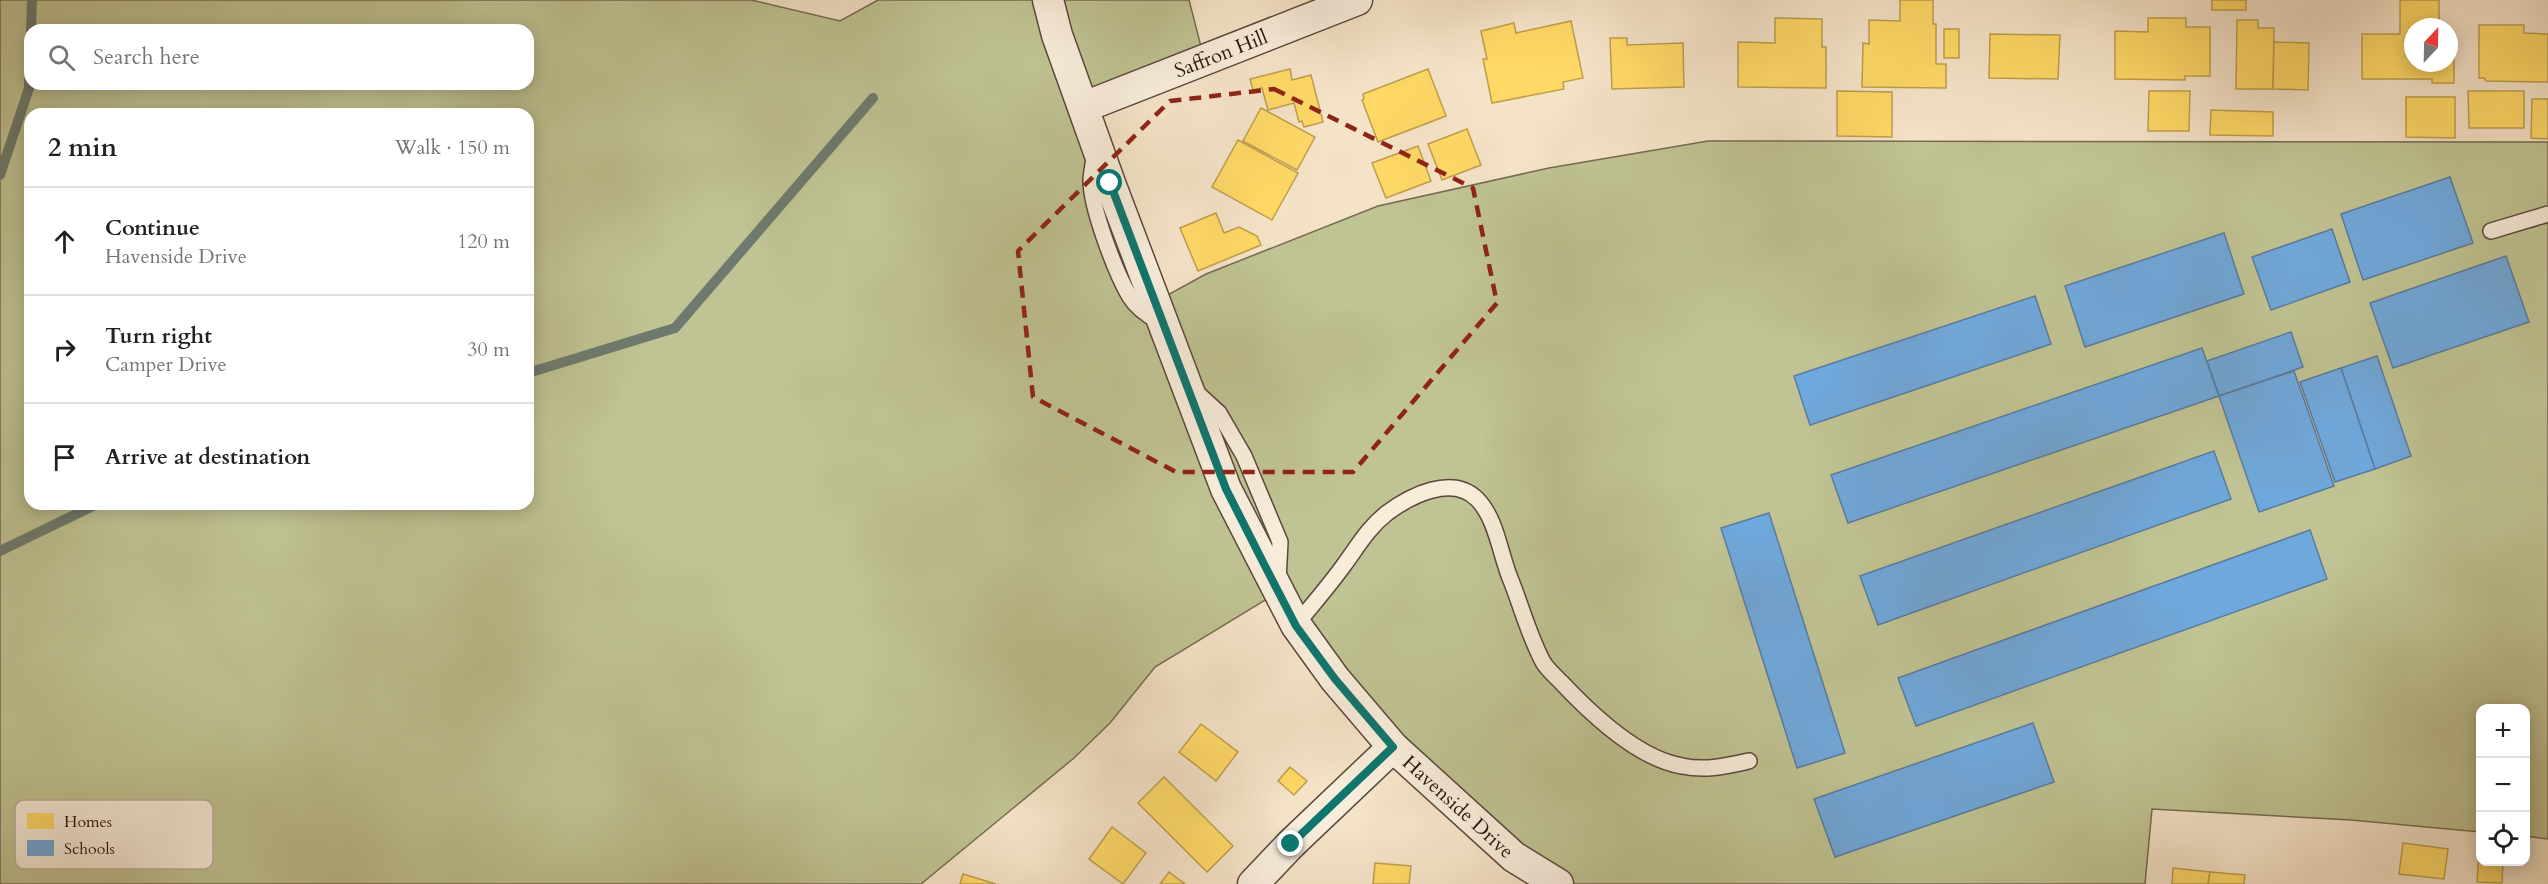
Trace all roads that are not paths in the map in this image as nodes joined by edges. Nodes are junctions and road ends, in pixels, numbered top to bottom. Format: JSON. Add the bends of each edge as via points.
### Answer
{"nodes":[{"id":1,"x":1048,"y":0,"type":"edge"},
{"id":2,"x":1357,"y":0,"type":"edge"},
{"id":3,"x":1084,"y":107,"type":"junction"},
{"id":4,"x":2548,"y":214,"type":"edge"},
{"id":5,"x":2491,"y":231,"type":"dead end"},
{"id":6,"x":1296,"y":626,"type":"junction"},
{"id":7,"x":1393,"y":747,"type":"junction"},
{"id":8,"x":1749,"y":761,"type":"dead end"},
{"id":9,"x":1253,"y":884,"type":"edge"},
{"id":10,"x":1558,"y":884,"type":"edge"}],
"edges":[{"from":1,"to":3,"type":"street","name":"Havenside Drive"},
{"from":2,"to":3,"type":"street","name":"Saffron Hill"},
{"from":3,"to":6,"type":"street","name":"Havenside Drive","via":[[1226,489]]},
{"from":4,"to":5,"type":"lane"},
{"from":6,"to":7,"type":"street","name":"Havenside Drive"},
{"from":6,"to":8,"type":"lane","via":[[1366,532],[1388,513],[1432,490],[1458,489],[1476,498],[1488,512],[1544,663],[1578,700],[1630,742],[1680,766],[1708,770]]},
{"from":7,"to":9,"type":"street"},
{"from":7,"to":10,"type":"street","name":"Havenside Drive","via":[[1514,857]]}]}
